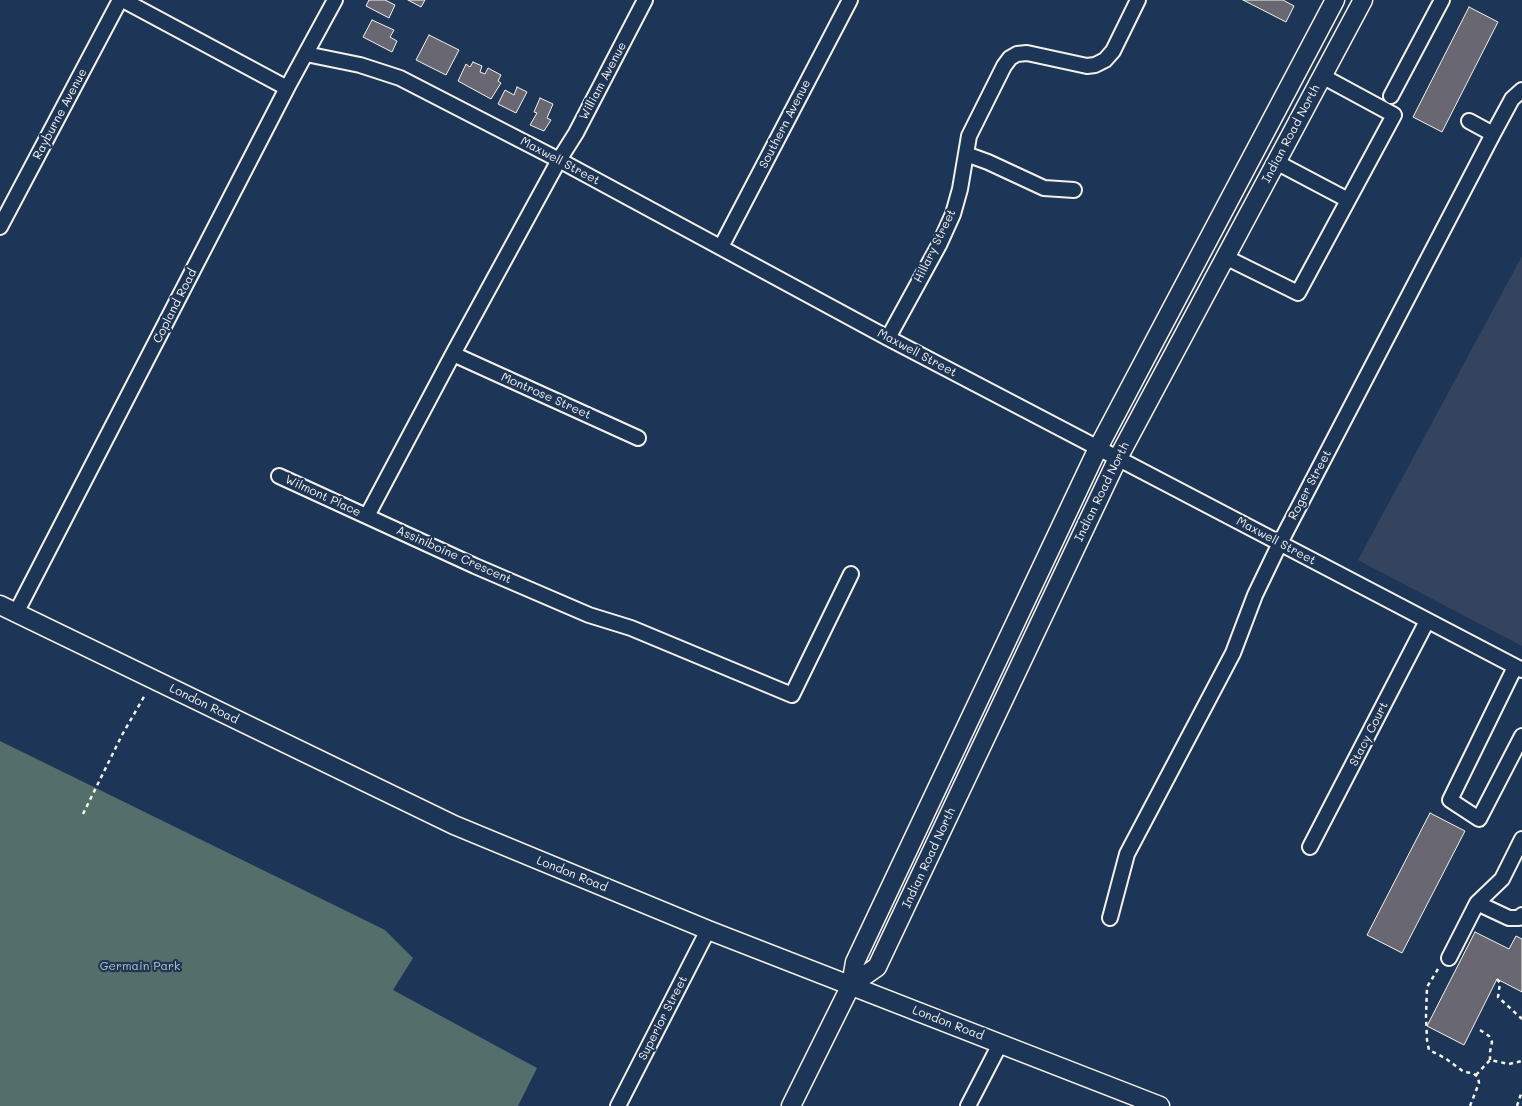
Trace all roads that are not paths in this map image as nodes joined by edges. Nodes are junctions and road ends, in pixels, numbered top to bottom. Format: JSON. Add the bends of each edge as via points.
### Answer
{"nodes":[{"id":1,"x":122,"y":0,"type":"edge"},
{"id":2,"x":335,"y":0,"type":"edge"},
{"id":3,"x":645,"y":0,"type":"edge"},
{"id":4,"x":850,"y":0,"type":"edge"},
{"id":5,"x":1138,"y":0,"type":"edge"},
{"id":6,"x":1335,"y":0,"type":"edge"},
{"id":7,"x":1363,"y":0,"type":"edge"},
{"id":8,"x":1442,"y":0,"type":"edge"},
{"id":9,"x":306,"y":54,"type":"junction"},
{"id":10,"x":1322,"y":76,"type":"junction"},
{"id":11,"x":287,"y":88,"type":"junction"},
{"id":12,"x":1522,"y":90,"type":"edge"},
{"id":13,"x":1391,"y":96,"type":"dead end"},
{"id":14,"x":1469,"y":121,"type":"dead end"},
{"id":15,"x":1493,"y":134,"type":"junction"},
{"id":16,"x":966,"y":154,"type":"junction"},
{"id":17,"x":559,"y":160,"type":"junction"},
{"id":18,"x":1276,"y":162,"type":"junction"},
{"id":19,"x":1074,"y":190,"type":"dead end"},
{"id":20,"x":1348,"y":200,"type":"junction"},
{"id":21,"x":0,"y":227,"type":"edge"},
{"id":22,"x":721,"y":247,"type":"junction"},
{"id":23,"x":1225,"y":257,"type":"junction"},
{"id":24,"x":888,"y":338,"type":"junction"},
{"id":25,"x":453,"y":354,"type":"junction"},
{"id":26,"x":638,"y":438,"type":"dead end"},
{"id":27,"x":1098,"y":448,"type":"junction"},
{"id":28,"x":1118,"y":458,"type":"junction"},
{"id":29,"x":279,"y":476,"type":"dead end"},
{"id":30,"x":367,"y":516,"type":"junction"},
{"id":31,"x":1280,"y":543,"type":"junction"},
{"id":32,"x":850,"y":574,"type":"dead end"},
{"id":33,"x":0,"y":605,"type":"edge"},
{"id":34,"x":16,"y":613,"type":"junction"},
{"id":35,"x":1427,"y":620,"type":"junction"},
{"id":36,"x":1518,"y":668,"type":"edge"},
{"id":37,"x":1522,"y":736,"type":"edge"},
{"id":38,"x":1522,"y":839,"type":"edge"},
{"id":39,"x":1310,"y":847,"type":"dead end"},
{"id":40,"x":1477,"y":903,"type":"junction"},
{"id":41,"x":1522,"y":916,"type":"edge"},
{"id":42,"x":1110,"y":918,"type":"dead end"},
{"id":43,"x":708,"y":930,"type":"junction"},
{"id":44,"x":1449,"y":958,"type":"dead end"},
{"id":45,"x":851,"y":985,"type":"junction"},
{"id":46,"x":1000,"y":1044,"type":"junction"},
{"id":47,"x":618,"y":1106,"type":"edge"},
{"id":48,"x":791,"y":1106,"type":"edge"},
{"id":49,"x":968,"y":1106,"type":"edge"},
{"id":50,"x":1160,"y":1106,"type":"edge"}],
"edges":[{"from":1,"to":11,"type":"street"},
{"from":1,"to":21,"type":"street","name":"Rayburne Avenue"},
{"from":2,"to":9,"type":"street","name":"Copland Road"},
{"from":3,"to":17,"type":"street","name":"William Avenue"},
{"from":4,"to":22,"type":"street","name":"Southern Avenue"},
{"from":5,"to":16,"type":"street","name":"Hillary Street","via":[[1113,51],[1095,65],[1027,53],[1010,58],[972,127]]},
{"from":6,"to":27,"type":"main road","name":"Indian Road North"},
{"from":7,"to":10,"type":"main road","name":"Indian Road North"},
{"from":8,"to":13,"type":"street"},
{"from":9,"to":11,"type":"street","name":"Copland Road"},
{"from":9,"to":17,"type":"street","name":"Maxwell Street","via":[[360,65],[400,78]]},
{"from":10,"to":18,"type":"main road","name":"Indian Road North"},
{"from":10,"to":20,"type":"street","via":[[1394,115]]},
{"from":11,"to":34,"type":"street","name":"Copland Road"},
{"from":12,"to":15,"type":"street","name":"Roger Street","via":[[1512,99]]},
{"from":14,"to":15,"type":"street"},
{"from":15,"to":31,"type":"street","name":"Roger Street"},
{"from":16,"to":19,"type":"street","via":[[1044,188]]},
{"from":16,"to":24,"type":"street","name":"Hillary Street","via":[[953,214]]},
{"from":17,"to":22,"type":"street","name":"Maxwell Street"},
{"from":17,"to":25,"type":"street"},
{"from":18,"to":20,"type":"street"},
{"from":18,"to":23,"type":"main road","name":"Indian Road North"},
{"from":20,"to":23,"type":"street","via":[[1298,293]]},
{"from":22,"to":24,"type":"street","name":"Maxwell Street"},
{"from":23,"to":28,"type":"main road","name":"Indian Road North"},
{"from":24,"to":27,"type":"street","name":"Maxwell Street"},
{"from":25,"to":26,"type":"street","name":"Montrose Street"},
{"from":25,"to":30,"type":"street"},
{"from":27,"to":28,"type":"street","name":"Maxwell Street"},
{"from":27,"to":45,"type":"main road","name":"Indian Road North","via":[[855,962]]},
{"from":28,"to":31,"type":"street","name":"Maxwell Street"},
{"from":28,"to":45,"type":"main road","name":"Indian Road North","via":[[877,967]]},
{"from":29,"to":30,"type":"street","name":"Wilmont Place"},
{"from":30,"to":32,"type":"street","name":"Assiniboine Crescent","via":[[589,615],[631,628],[792,694]]},
{"from":31,"to":35,"type":"street","name":"Maxwell Street"},
{"from":31,"to":42,"type":"street","name":"Roger Street","via":[[1255,595],[1233,653],[1127,854]]},
{"from":33,"to":34,"type":"main road","name":"London Road"},
{"from":34,"to":43,"type":"main road","name":"London Road","via":[[454,825]]},
{"from":35,"to":36,"type":"street","name":"Maxwell Street"},
{"from":35,"to":39,"type":"street","name":"Stacy Court"},
{"from":36,"to":37,"type":"street","via":[[1450,800],[1479,819]]},
{"from":38,"to":40,"type":"street","via":[[1502,879]]},
{"from":40,"to":41,"type":"street","via":[[1509,918]]},
{"from":40,"to":44,"type":"street"},
{"from":43,"to":45,"type":"main road","name":"London Road"},
{"from":43,"to":47,"type":"street","name":"Superior Street"},
{"from":45,"to":46,"type":"main road","name":"London Road"},
{"from":45,"to":48,"type":"main road","name":"Indian Road North"},
{"from":46,"to":49,"type":"street"},
{"from":46,"to":50,"type":"main road","name":"London Road"}]}
